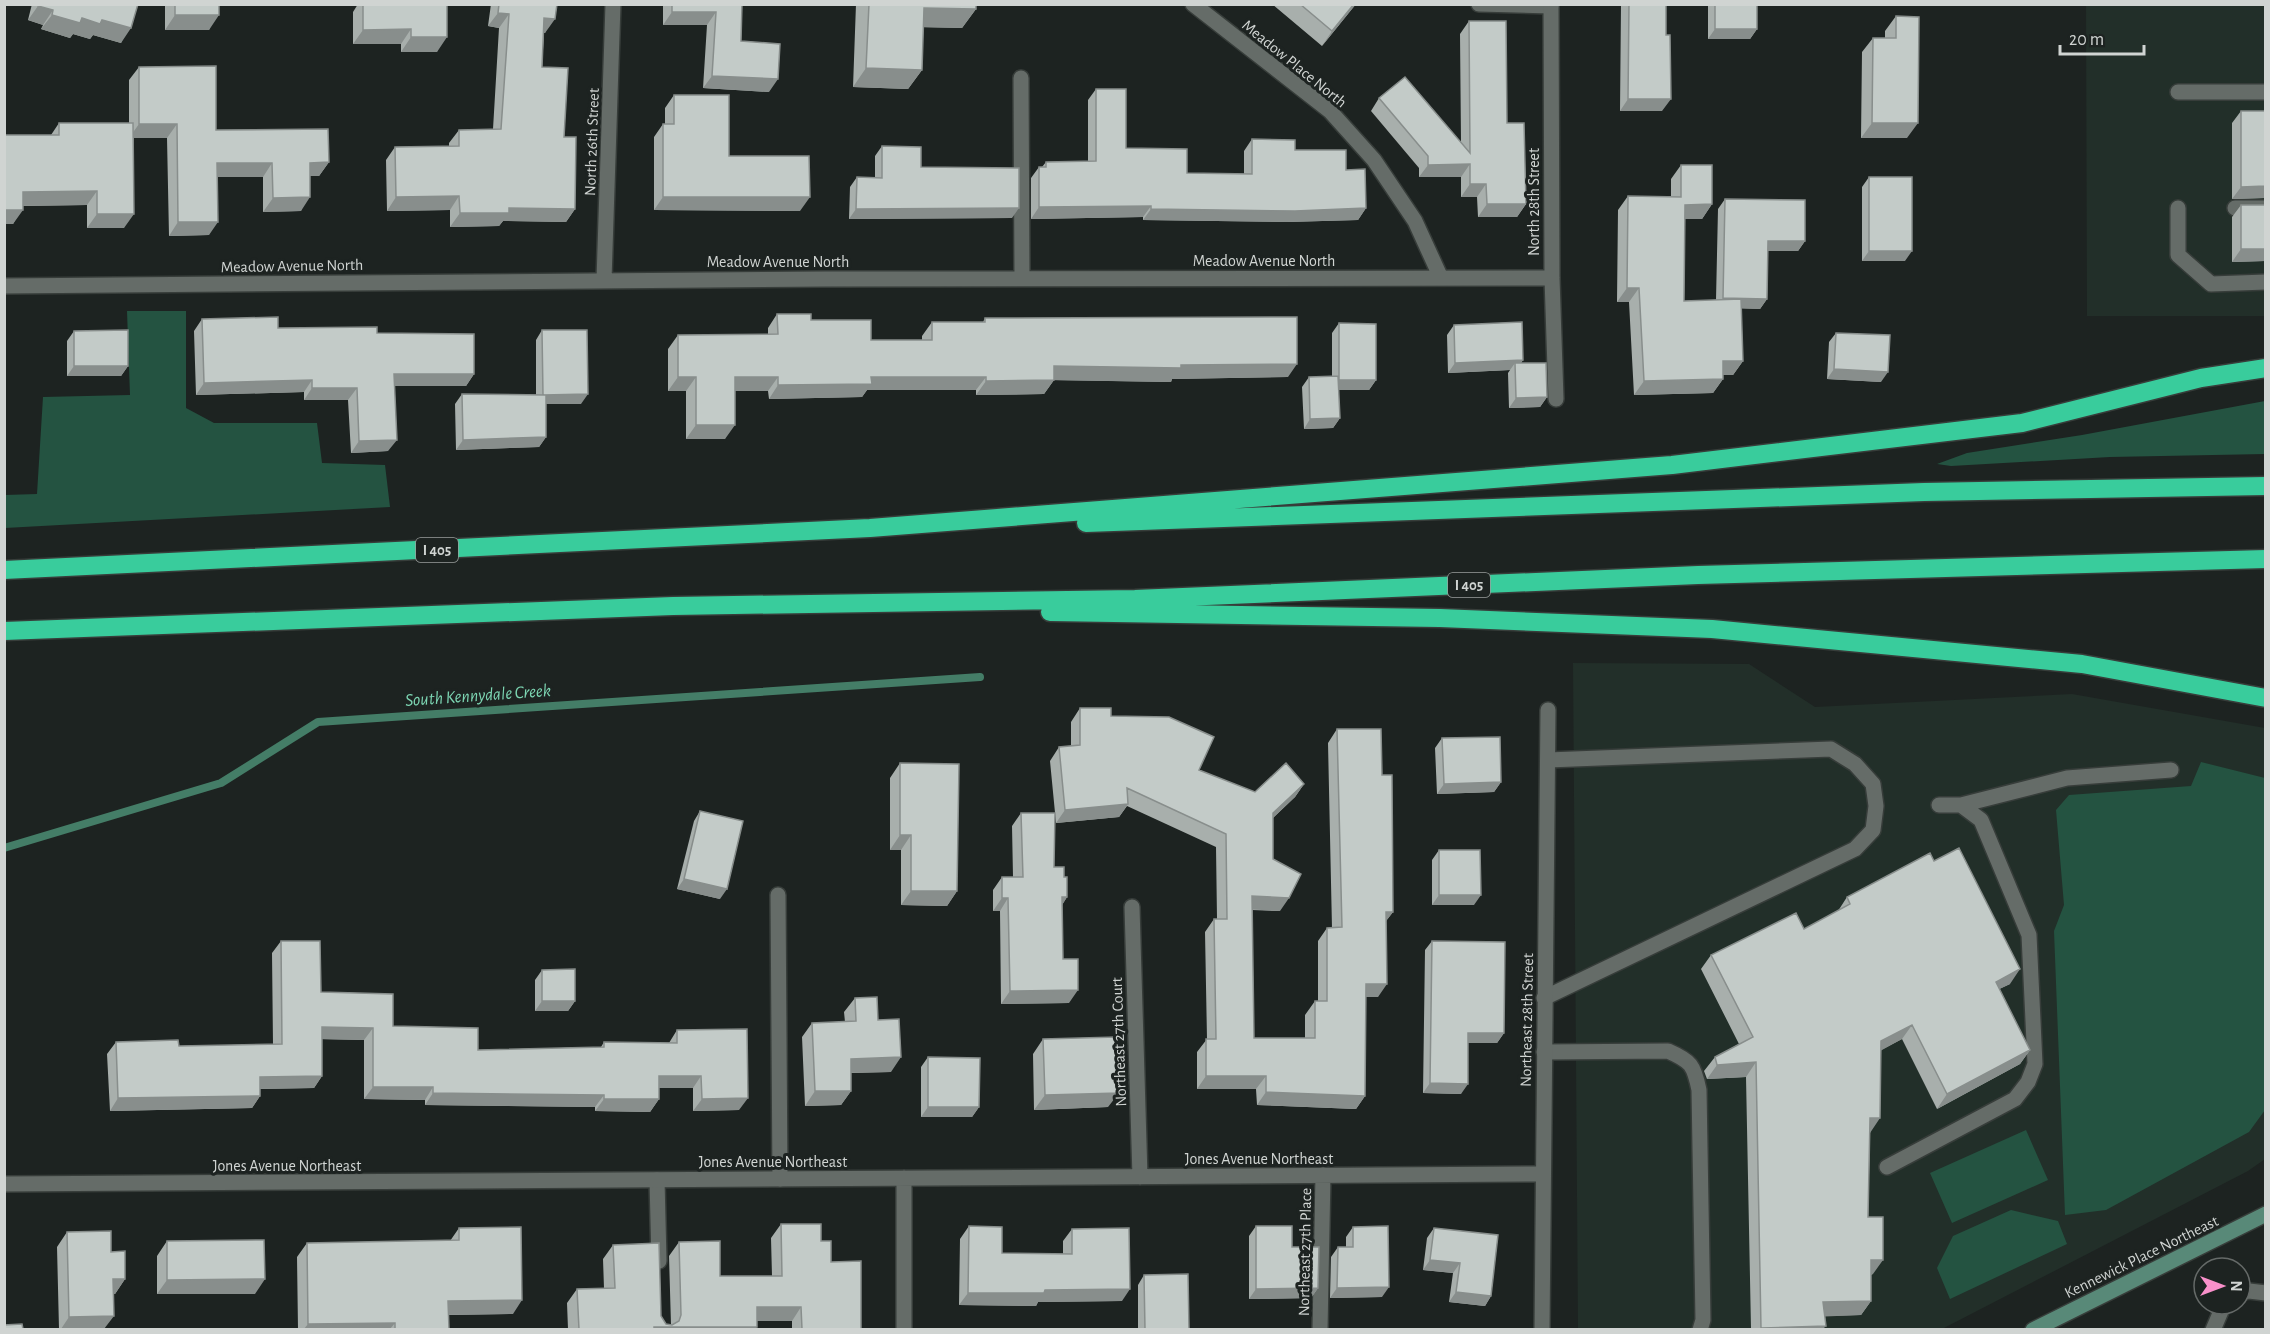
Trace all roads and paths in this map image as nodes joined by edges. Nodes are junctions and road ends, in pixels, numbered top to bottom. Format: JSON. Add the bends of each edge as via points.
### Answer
{"nodes":[{"id":1,"x":614,"y":4,"type":"edge"},
{"id":2,"x":1193,"y":4,"type":"edge"},
{"id":3,"x":1479,"y":4,"type":"edge"},
{"id":4,"x":1551,"y":5,"type":"edge"},
{"id":5,"x":1021,"y":78,"type":"dead end"},
{"id":6,"x":2178,"y":92,"type":"dead end"},
{"id":7,"x":2265,"y":92,"type":"edge"},
{"id":8,"x":2178,"y":208,"type":"dead end"},
{"id":9,"x":2235,"y":208,"type":"dead end"},
{"id":10,"x":2265,"y":208,"type":"edge"},
{"id":11,"x":1022,"y":278,"type":"junction"},
{"id":12,"x":1441,"y":278,"type":"junction"},
{"id":13,"x":1552,"y":278,"type":"junction"},
{"id":14,"x":604,"y":280,"type":"junction"},
{"id":15,"x":2265,"y":282,"type":"edge"},
{"id":16,"x":4,"y":286,"type":"edge"},
{"id":17,"x":2265,"y":368,"type":"edge"},
{"id":18,"x":1556,"y":399,"type":"dead end"},
{"id":19,"x":2265,"y":486,"type":"edge"},
{"id":20,"x":870,"y":528,"type":"junction"},
{"id":21,"x":2265,"y":559,"type":"edge"},
{"id":22,"x":4,"y":570,"type":"edge"},
{"id":23,"x":673,"y":606,"type":"junction"},
{"id":24,"x":4,"y":631,"type":"edge"},
{"id":25,"x":2265,"y":698,"type":"edge"},
{"id":26,"x":1548,"y":710,"type":"dead end"},
{"id":27,"x":1548,"y":760,"type":"junction"},
{"id":28,"x":2171,"y":770,"type":"dead end"},
{"id":29,"x":1939,"y":805,"type":"dead end"},
{"id":30,"x":1961,"y":805,"type":"junction"},
{"id":31,"x":778,"y":895,"type":"dead end"},
{"id":32,"x":1132,"y":907,"type":"dead end"},
{"id":33,"x":1544,"y":998,"type":"junction"},
{"id":34,"x":1544,"y":1052,"type":"junction"},
{"id":35,"x":1887,"y":1167,"type":"dead end"},
{"id":36,"x":1542,"y":1174,"type":"junction"},
{"id":37,"x":1323,"y":1175,"type":"junction"},
{"id":38,"x":1140,"y":1177,"type":"junction"},
{"id":39,"x":904,"y":1178,"type":"junction"},
{"id":40,"x":780,"y":1179,"type":"junction"},
{"id":41,"x":657,"y":1180,"type":"junction"},
{"id":42,"x":4,"y":1184,"type":"edge"},
{"id":43,"x":2265,"y":1214,"type":"edge"},
{"id":44,"x":659,"y":1272,"type":"edge"},
{"id":45,"x":904,"y":1329,"type":"edge"},
{"id":46,"x":1320,"y":1329,"type":"edge"},
{"id":47,"x":1542,"y":1329,"type":"edge"},
{"id":48,"x":1700,"y":1329,"type":"edge"},
{"id":49,"x":2033,"y":1329,"type":"edge"}],
"edges":[{"from":1,"to":14,"type":"street","name":"North 26th Street"},
{"from":2,"to":12,"type":"street","name":"Meadow Place North","via":[[1330,111],[1367,152],[1415,221]]},
{"from":3,"to":4,"type":"street"},
{"from":4,"to":13,"type":"street","name":"North 28th Street"},
{"from":5,"to":11,"type":"street"},
{"from":6,"to":7,"type":"street"},
{"from":8,"to":15,"type":"street","via":[[2178,255],[2211,284]]},
{"from":9,"to":10,"type":"street"},
{"from":11,"to":12,"type":"street","name":"Meadow Avenue North"},
{"from":11,"to":14,"type":"street","name":"Meadow Avenue North"},
{"from":12,"to":13,"type":"street","name":"Meadow Avenue North"},
{"from":13,"to":18,"type":"street","name":"North 28th Street"},
{"from":14,"to":16,"type":"street","name":"Meadow Avenue North"},
{"from":17,"to":20,"type":"highway","via":[[2201,378],[2022,423],[1962,432],[1672,465]]},
{"from":19,"to":20,"type":"highway","number":"I 405","via":[[1948,492]]},
{"from":20,"to":22,"type":"highway","number":"I 405"},
{"from":21,"to":23,"type":"highway","number":"I 405","via":[[1722,574],[1135,598]]},
{"from":23,"to":24,"type":"highway","number":"I 405"},
{"from":23,"to":25,"type":"highway","via":[[1440,618],[1712,629],[2082,664]]},
{"from":26,"to":27,"type":"street","name":"Northeast 28th Street"},
{"from":27,"to":33,"type":"street","name":"Northeast 28th Street"},
{"from":27,"to":33,"type":"street","via":[[1831,749],[1855,764],[1873,784],[1876,806],[1873,830],[1855,849]]},
{"from":28,"to":30,"type":"street","via":[[2067,778]]},
{"from":29,"to":30,"type":"street"},
{"from":30,"to":35,"type":"street","via":[[1981,820],[2029,935],[2035,1064],[2028,1082],[2015,1098]]},
{"from":31,"to":40,"type":"street"},
{"from":32,"to":38,"type":"street","name":"Northeast 27th Court"},
{"from":33,"to":34,"type":"street","name":"Northeast 28th Street"},
{"from":34,"to":36,"type":"street","name":"Northeast 28th Street"},
{"from":34,"to":48,"type":"street","via":[[1668,1051],[1685,1058],[1695,1069],[1700,1101]]},
{"from":36,"to":37,"type":"street","name":"Jones Avenue Northeast"},
{"from":36,"to":47,"type":"street","name":"Northeast 28th Street"},
{"from":37,"to":38,"type":"street","name":"Jones Avenue Northeast"},
{"from":37,"to":46,"type":"street","name":"Northeast 27th Place"},
{"from":38,"to":39,"type":"street","name":"Jones Avenue Northeast"},
{"from":39,"to":40,"type":"street","name":"Jones Avenue Northeast"},
{"from":39,"to":45,"type":"street"},
{"from":40,"to":41,"type":"street","name":"Jones Avenue Northeast"},
{"from":41,"to":42,"type":"street","name":"Jones Avenue Northeast"},
{"from":41,"to":44,"type":"street"},
{"from":43,"to":49,"type":"street","name":"Kennewick Place Northeast"}]}
